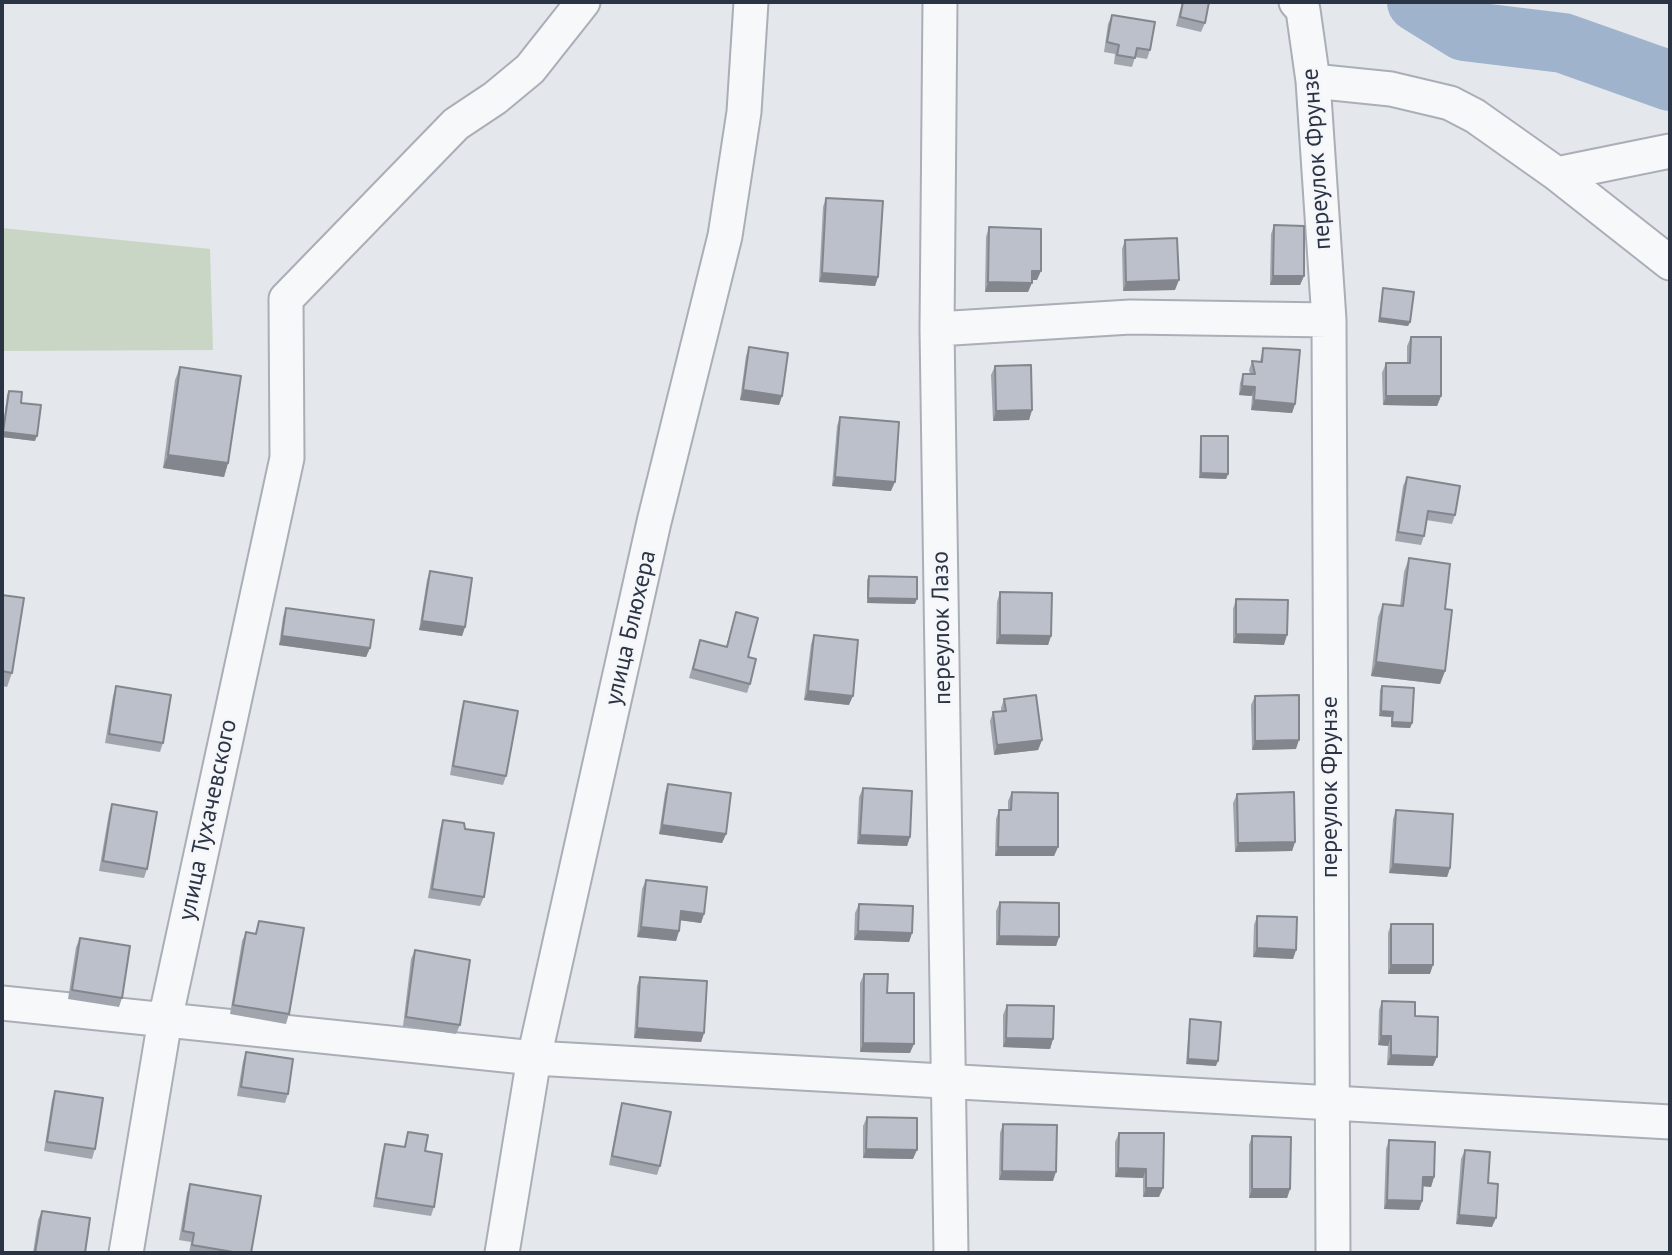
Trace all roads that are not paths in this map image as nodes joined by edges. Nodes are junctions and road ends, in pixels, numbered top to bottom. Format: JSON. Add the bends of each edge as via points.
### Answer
{"nodes":[{"id":1,"x":583,"y":2,"type":"edge"},
{"id":2,"x":751,"y":2,"type":"edge"},
{"id":3,"x":940,"y":2,"type":"edge"},
{"id":4,"x":1296,"y":2,"type":"edge"},
{"id":5,"x":1313,"y":81,"type":"junction"},
{"id":6,"x":1670,"y":151,"type":"edge"},
{"id":7,"x":1558,"y":174,"type":"junction"},
{"id":8,"x":1670,"y":263,"type":"edge"},
{"id":9,"x":1329,"y":320,"type":"junction"},
{"id":10,"x":937,"y":329,"type":"junction"},
{"id":11,"x":2,"y":1003,"type":"edge"},
{"id":12,"x":165,"y":1020,"type":"junction"},
{"id":13,"x":534,"y":1058,"type":"junction"},
{"id":14,"x":949,"y":1081,"type":"junction"},
{"id":15,"x":1331,"y":1103,"type":"junction"},
{"id":16,"x":1670,"y":1122,"type":"edge"},
{"id":17,"x":126,"y":1253,"type":"edge"},
{"id":18,"x":502,"y":1253,"type":"edge"},
{"id":19,"x":951,"y":1253,"type":"edge"},
{"id":20,"x":1333,"y":1253,"type":"edge"}],
"edges":[{"from":1,"to":12,"type":"street","name":"улица Тухачевского","via":[[530,69],[456,124],[286,299],[288,458]]},
{"from":2,"to":13,"type":"street","name":"улица Блюхера","via":[[744,112],[725,236],[654,522]]},
{"from":3,"to":10,"type":"street","name":"переулок Лазо"},
{"from":4,"to":5,"type":"street","name":"переулок Фрунзе","via":[[1303,10]]},
{"from":5,"to":7,"type":"street","via":[[1391,89],[1450,103]]},
{"from":5,"to":9,"type":"street","name":"переулок Фрунзе"},
{"from":6,"to":7,"type":"street"},
{"from":7,"to":8,"type":"street"},
{"from":9,"to":10,"type":"street","via":[[1130,317]]},
{"from":9,"to":15,"type":"street","name":"переулок Фрунзе"},
{"from":10,"to":14,"type":"street","name":"переулок Лазо"},
{"from":11,"to":12,"type":"street"},
{"from":12,"to":13,"type":"street"},
{"from":12,"to":17,"type":"street","name":"улица Тухачевского"},
{"from":13,"to":14,"type":"street"},
{"from":13,"to":18,"type":"street","name":"улица Блюхера"},
{"from":14,"to":15,"type":"street"},
{"from":14,"to":19,"type":"street","name":"переулок Лазо"},
{"from":15,"to":16,"type":"street"},
{"from":15,"to":20,"type":"street","name":"переулок Фрунзе"}]}
